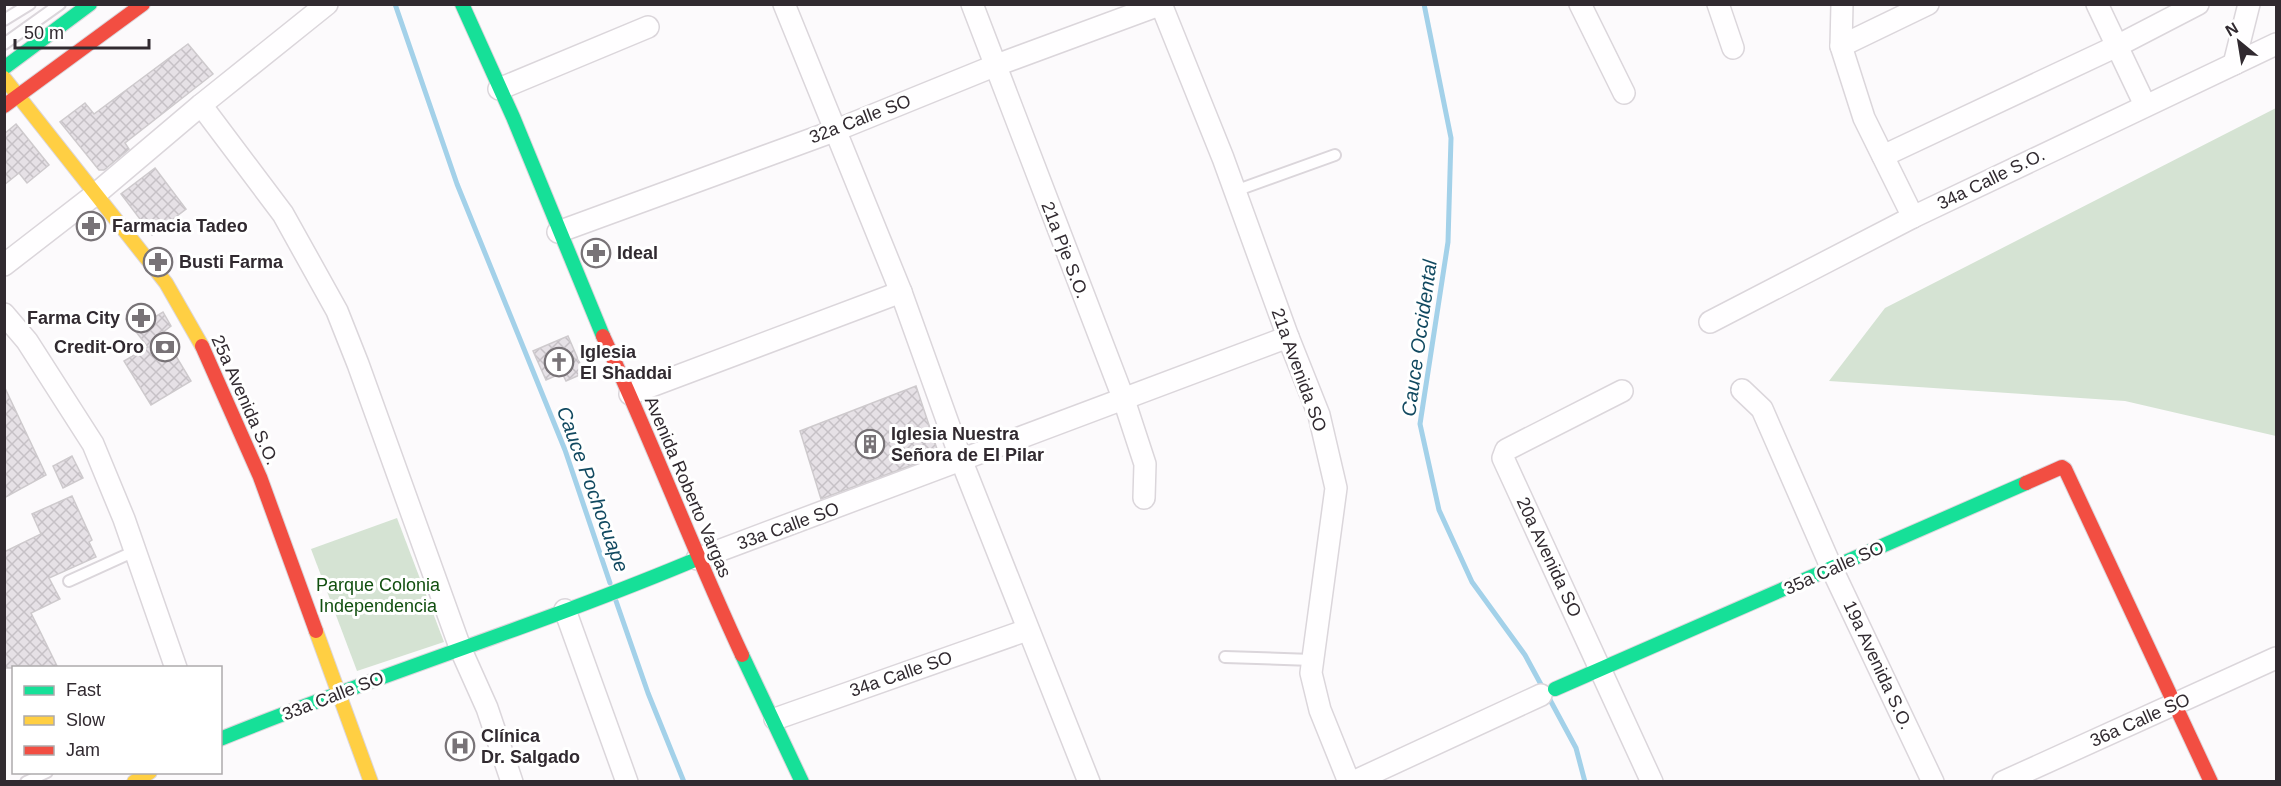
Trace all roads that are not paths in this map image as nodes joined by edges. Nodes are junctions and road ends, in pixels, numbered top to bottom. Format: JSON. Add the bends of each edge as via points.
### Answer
{"nodes":[{"id":1,"x":30,"y":4,"type":"edge"},
{"id":2,"x":60,"y":4,"type":"edge"},
{"id":3,"x":90,"y":4,"type":"edge"},
{"id":4,"x":143,"y":4,"type":"edge"},
{"id":5,"x":327,"y":4,"type":"edge"},
{"id":6,"x":462,"y":4,"type":"edge"},
{"id":7,"x":784,"y":4,"type":"edge"},
{"id":8,"x":972,"y":4,"type":"edge"},
{"id":9,"x":1580,"y":4,"type":"edge"},
{"id":10,"x":1718,"y":4,"type":"edge"},
{"id":11,"x":1842,"y":4,"type":"edge"},
{"id":12,"x":1928,"y":4,"type":"edge"},
{"id":13,"x":2097,"y":4,"type":"edge"},
{"id":14,"x":2198,"y":4,"type":"edge"},
{"id":15,"x":2249,"y":4,"type":"edge"},
{"id":16,"x":1162,"y":5,"type":"edge"},
{"id":17,"x":4,"y":20,"type":"edge"},
{"id":18,"x":648,"y":27,"type":"dead end"},
{"id":19,"x":4,"y":44,"type":"edge"},
{"id":20,"x":2277,"y":44,"type":"edge"},
{"id":21,"x":1841,"y":46,"type":"junction"},
{"id":22,"x":2117,"y":46,"type":"junction"},
{"id":23,"x":1733,"y":48,"type":"dead end"},
{"id":24,"x":2234,"y":64,"type":"junction"},
{"id":25,"x":994,"y":66,"type":"junction"},
{"id":26,"x":4,"y":68,"type":"edge"},
{"id":27,"x":4,"y":78,"type":"edge"},
{"id":28,"x":499,"y":88,"type":"junction"},
{"id":29,"x":1624,"y":93,"type":"dead end"},
{"id":30,"x":18,"y":96,"type":"junction"},
{"id":31,"x":201,"y":105,"type":"junction"},
{"id":32,"x":2145,"y":105,"type":"junction"},
{"id":33,"x":4,"y":106,"type":"edge"},
{"id":34,"x":834,"y":131,"type":"junction"},
{"id":35,"x":1335,"y":155,"type":"dead end"},
{"id":36,"x":1883,"y":156,"type":"junction"},
{"id":37,"x":1234,"y":191,"type":"junction"},
{"id":38,"x":97,"y":193,"type":"junction"},
{"id":39,"x":1912,"y":217,"type":"junction"},
{"id":40,"x":558,"y":232,"type":"junction"},
{"id":41,"x":4,"y":265,"type":"edge"},
{"id":42,"x":901,"y":292,"type":"junction"},
{"id":43,"x":4,"y":314,"type":"edge"},
{"id":44,"x":1710,"y":322,"type":"dead end"},
{"id":45,"x":1288,"y":338,"type":"junction"},
{"id":46,"x":1742,"y":390,"type":"dead end"},
{"id":47,"x":1622,"y":391,"type":"dead end"},
{"id":48,"x":630,"y":394,"type":"junction"},
{"id":49,"x":1124,"y":400,"type":"junction"},
{"id":50,"x":962,"y":462,"type":"junction"},
{"id":51,"x":1144,"y":498,"type":"dead end"},
{"id":52,"x":135,"y":551,"type":"junction"},
{"id":53,"x":697,"y":559,"type":"junction"},
{"id":54,"x":1832,"y":569,"type":"junction"},
{"id":55,"x":69,"y":581,"type":"dead end"},
{"id":56,"x":565,"y":610,"type":"junction"},
{"id":57,"x":1027,"y":630,"type":"junction"},
{"id":58,"x":461,"y":650,"type":"junction"},
{"id":59,"x":1225,"y":657,"type":"dead end"},
{"id":60,"x":2277,"y":658,"type":"edge"},
{"id":61,"x":1312,"y":660,"type":"junction"},
{"id":62,"x":175,"y":666,"type":"edge"},
{"id":63,"x":1601,"y":669,"type":"junction"},
{"id":64,"x":1548,"y":692,"type":"joint"},
{"id":65,"x":338,"y":695,"type":"junction"},
{"id":66,"x":2175,"y":704,"type":"junction"},
{"id":67,"x":774,"y":719,"type":"junction"},
{"id":68,"x":222,"y":738,"type":"edge"},
{"id":69,"x":43,"y":774,"type":"edge"},
{"id":70,"x":147,"y":774,"type":"edge"},
{"id":71,"x":26,"y":782,"type":"edge"},
{"id":72,"x":134,"y":782,"type":"edge"},
{"id":73,"x":371,"y":782,"type":"edge"},
{"id":74,"x":512,"y":782,"type":"edge"},
{"id":75,"x":627,"y":782,"type":"edge"},
{"id":76,"x":802,"y":782,"type":"edge"},
{"id":77,"x":1089,"y":782,"type":"edge"},
{"id":78,"x":1351,"y":782,"type":"edge"},
{"id":79,"x":1652,"y":782,"type":"edge"},
{"id":80,"x":1933,"y":782,"type":"edge"},
{"id":81,"x":2003,"y":782,"type":"edge"},
{"id":82,"x":2211,"y":782,"type":"edge"}],
"edges":[{"from":1,"to":17,"type":"lane"},
{"from":2,"to":19,"type":"lane"},
{"from":3,"to":26,"type":"street"},
{"from":4,"to":30,"type":"street"},
{"from":5,"to":31,"type":"street"},
{"from":6,"to":28,"type":"street","name":"Avenida Roberto Vargas"},
{"from":7,"to":34,"type":"street"},
{"from":8,"to":25,"type":"street","name":"21a Pje S.O."},
{"from":9,"to":29,"type":"street"},
{"from":10,"to":23,"type":"street"},
{"from":11,"to":21,"type":"street"},
{"from":12,"to":21,"type":"street"},
{"from":13,"to":22,"type":"street"},
{"from":14,"to":22,"type":"street"},
{"from":15,"to":24,"type":"street"},
{"from":16,"to":25,"type":"street","name":"32a Calle SO"},
{"from":16,"to":37,"type":"street","name":"21a Avenida SO"},
{"from":18,"to":28,"type":"street"},
{"from":20,"to":24,"type":"street","name":"34a Calle S.O."},
{"from":21,"to":36,"type":"street","via":[[1864,118]]},
{"from":22,"to":32,"type":"street"},
{"from":22,"to":36,"type":"street"},
{"from":24,"to":32,"type":"street","name":"34a Calle S.O."},
{"from":25,"to":34,"type":"street","name":"32a Calle SO"},
{"from":25,"to":49,"type":"street","name":"21a Pje S.O."},
{"from":27,"to":30,"type":"street","name":"25a Avenida S.O."},
{"from":28,"to":40,"type":"street","name":"Avenida Roberto Vargas"},
{"from":30,"to":33,"type":"street"},
{"from":30,"to":38,"type":"street","name":"25a Avenida S.O."},
{"from":31,"to":38,"type":"street"},
{"from":31,"to":58,"type":"street","via":[[283,214],[337,311]]},
{"from":32,"to":39,"type":"street","name":"34a Calle S.O."},
{"from":34,"to":40,"type":"street","name":"32a Calle SO"},
{"from":34,"to":42,"type":"street"},
{"from":35,"to":37,"type":"lane"},
{"from":36,"to":39,"type":"street"},
{"from":37,"to":45,"type":"street","name":"21a Avenida SO"},
{"from":38,"to":41,"type":"street"},
{"from":38,"to":65,"type":"street","name":"25a Avenida S.O.","via":[[166,283],[201,343],[260,477]]},
{"from":39,"to":44,"type":"street","name":"34a Calle S.O."},
{"from":40,"to":48,"type":"street","name":"Avenida Roberto Vargas"},
{"from":42,"to":48,"type":"street"},
{"from":42,"to":50,"type":"street"},
{"from":43,"to":52,"type":"street","via":[[27,341],[93,444]]},
{"from":45,"to":49,"type":"street","name":"33a Calle SO"},
{"from":45,"to":61,"type":"street","name":"21a Avenida SO","via":[[1319,415],[1336,488]]},
{"from":46,"to":54,"type":"street","name":"19a Avenida S.O.","via":[[1762,409]]},
{"from":47,"to":63,"type":"street","name":"20a Avenida SO","via":[[1506,450],[1503,458]]},
{"from":48,"to":53,"type":"street","name":"Avenida Roberto Vargas"},
{"from":49,"to":50,"type":"street","name":"33a Calle SO"},
{"from":49,"to":51,"type":"street","name":"21a Pje S.O.","via":[[1145,464]]},
{"from":50,"to":53,"type":"street","name":"33a Calle SO"},
{"from":50,"to":57,"type":"street"},
{"from":52,"to":55,"type":"lane"},
{"from":52,"to":62,"type":"street"},
{"from":53,"to":56,"type":"street","name":"33a Calle SO"},
{"from":53,"to":67,"type":"street","name":"Avenida Roberto Vargas"},
{"from":54,"to":63,"type":"street","name":"35a Calle SO"},
{"from":54,"to":66,"type":"street","name":"35a Calle SO","via":[[2055,468],[2065,469]]},
{"from":54,"to":80,"type":"street","name":"19a Avenida S.O."},
{"from":56,"to":58,"type":"street","name":"33a Calle SO"},
{"from":56,"to":75,"type":"street"},
{"from":57,"to":67,"type":"street","name":"34a Calle SO"},
{"from":57,"to":77,"type":"street"},
{"from":58,"to":65,"type":"street","name":"33a Calle SO"},
{"from":58,"to":74,"type":"street","via":[[487,708]]},
{"from":59,"to":61,"type":"lane"},
{"from":60,"to":66,"type":"street","name":"36a Calle SO"},
{"from":61,"to":78,"type":"street","name":"21a Avenida SO","via":[[1311,673],[1320,710]]},
{"from":63,"to":64,"type":"street","name":"35a Calle SO"},
{"from":63,"to":79,"type":"street","name":"20a Avenida SO"},
{"from":64,"to":78,"type":"street"},
{"from":65,"to":68,"type":"street","name":"33a Calle SO"},
{"from":65,"to":73,"type":"street","name":"25a Avenida S.O."},
{"from":66,"to":81,"type":"street","name":"36a Calle SO"},
{"from":66,"to":82,"type":"street"},
{"from":67,"to":76,"type":"street","name":"Avenida Roberto Vargas"},
{"from":69,"to":71,"type":"lane"},
{"from":70,"to":72,"type":"street"}]}
